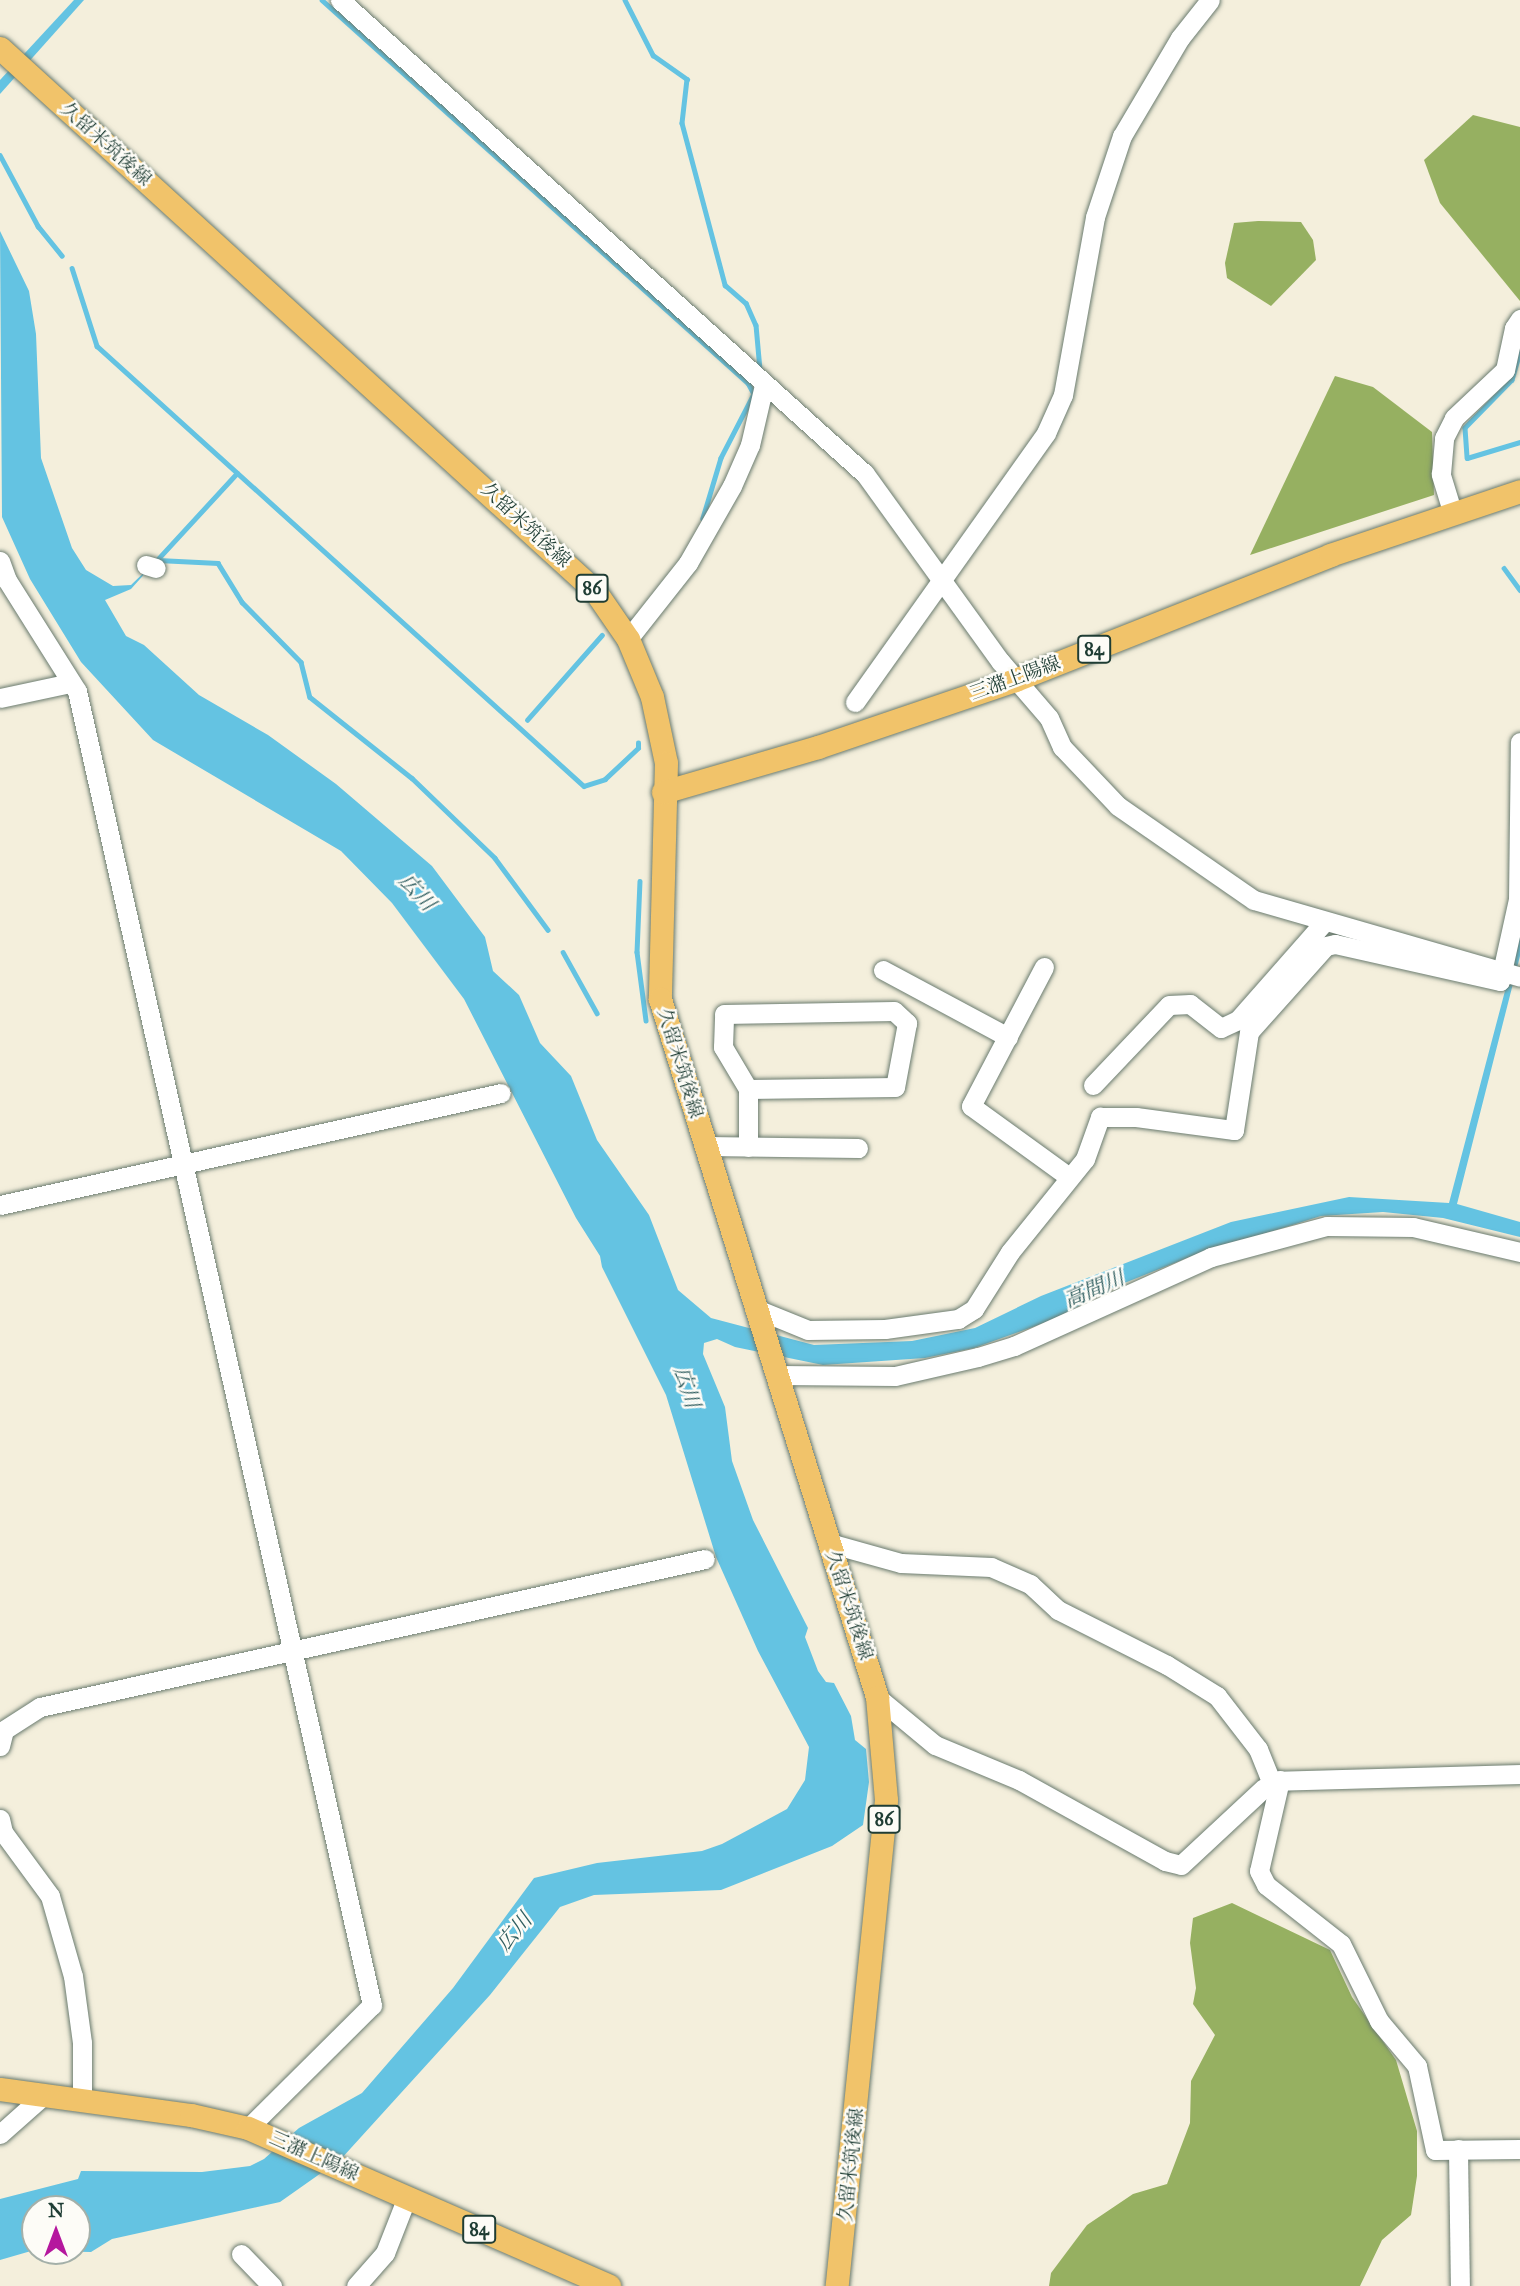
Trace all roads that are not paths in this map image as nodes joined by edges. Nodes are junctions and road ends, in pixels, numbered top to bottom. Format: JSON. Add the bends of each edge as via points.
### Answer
{"nodes":[{"id":1,"x":340,"y":0,"type":"edge"},
{"id":2,"x":1210,"y":0,"type":"edge"},
{"id":3,"x":13,"y":60,"type":"edge"},
{"id":4,"x":1520,"y":319,"type":"edge"},
{"id":5,"x":764,"y":385,"type":"junction"},
{"id":6,"x":1520,"y":491,"type":"edge"},
{"id":7,"x":1452,"y":511,"type":"junction"},
{"id":8,"x":0,"y":561,"type":"edge"},
{"id":9,"x":941,"y":576,"type":"junction"},
{"id":10,"x":628,"y":639,"type":"junction"},
{"id":11,"x":1015,"y":680,"type":"junction"},
{"id":12,"x":70,"y":683,"type":"junction"},
{"id":13,"x":0,"y":698,"type":"edge"},
{"id":14,"x":855,"y":702,"type":"dead end"},
{"id":15,"x":1520,"y":742,"type":"edge"},
{"id":16,"x":663,"y":792,"type":"junction"},
{"id":17,"x":1325,"y":922,"type":"junction"},
{"id":18,"x":1044,"y":967,"type":"dead end"},
{"id":19,"x":883,"y":970,"type":"dead end"},
{"id":20,"x":1511,"y":972,"type":"edge"},
{"id":21,"x":1007,"y":1037,"type":"junction"},
{"id":22,"x":1093,"y":1085,"type":"dead end"},
{"id":23,"x":748,"y":1089,"type":"junction"},
{"id":24,"x":501,"y":1093,"type":"dead end"},
{"id":25,"x":706,"y":1146,"type":"junction"},
{"id":26,"x":748,"y":1147,"type":"junction"},
{"id":27,"x":858,"y":1148,"type":"dead end"},
{"id":28,"x":185,"y":1163,"type":"junction"},
{"id":29,"x":1069,"y":1177,"type":"junction"},
{"id":30,"x":0,"y":1205,"type":"edge"},
{"id":31,"x":1520,"y":1252,"type":"edge"},
{"id":32,"x":756,"y":1315,"type":"junction"},
{"id":33,"x":776,"y":1371,"type":"junction"},
{"id":34,"x":829,"y":1543,"type":"junction"},
{"id":35,"x":705,"y":1559,"type":"dead end"},
{"id":36,"x":295,"y":1650,"type":"junction"},
{"id":37,"x":877,"y":1698,"type":"junction"},
{"id":38,"x":2,"y":1734,"type":"edge"},
{"id":39,"x":1520,"y":1774,"type":"edge"},
{"id":40,"x":1272,"y":1784,"type":"junction"},
{"id":41,"x":1,"y":1828,"type":"edge"},
{"id":42,"x":0,"y":2089,"type":"edge"},
{"id":43,"x":45,"y":2094,"type":"junction"},
{"id":44,"x":82,"y":2099,"type":"junction"},
{"id":45,"x":256,"y":2131,"type":"junction"},
{"id":46,"x":0,"y":2134,"type":"edge"},
{"id":47,"x":1520,"y":2149,"type":"edge"},
{"id":48,"x":1458,"y":2150,"type":"junction"},
{"id":49,"x":407,"y":2197,"type":"junction"},
{"id":50,"x":241,"y":2254,"type":"dead end"},
{"id":51,"x":272,"y":2286,"type":"edge"},
{"id":52,"x":356,"y":2286,"type":"edge"},
{"id":53,"x":609,"y":2286,"type":"edge"},
{"id":54,"x":837,"y":2286,"type":"edge"},
{"id":55,"x":1460,"y":2286,"type":"edge"}],
"edges":[{"from":1,"to":5,"type":"street"},
{"from":2,"to":9,"type":"street","via":[[1180,38],[1122,136],[1095,218],[1063,395],[1046,433]]},
{"from":3,"to":10,"type":"main road","name":"久留米筑後線","number":"86","via":[[546,542],[595,590]]},
{"from":4,"to":7,"type":"street","via":[[1505,370],[1454,418],[1444,438],[1441,474]]},
{"from":5,"to":9,"type":"street","via":[[865,474]]},
{"from":5,"to":10,"type":"street","via":[[750,445],[732,486],[688,563]]},
{"from":6,"to":7,"type":"main road","name":"三潴上陽線","number":"84"},
{"from":7,"to":11,"type":"main road","name":"三潴上陽線","number":"84"},
{"from":8,"to":12,"type":"street"},
{"from":9,"to":11,"type":"street"},
{"from":9,"to":14,"type":"street"},
{"from":10,"to":16,"type":"main road","name":"久留米筑後線","number":"86","via":[[652,697],[666,763]]},
{"from":11,"to":16,"type":"main road","name":"三潴上陽線","number":"84","via":[[818,747]]},
{"from":11,"to":17,"type":"street","via":[[1049,718],[1062,747],[1118,806],[1254,900]]},
{"from":12,"to":13,"type":"street"},
{"from":12,"to":28,"type":"street","via":[[77,691]]},
{"from":15,"to":20,"type":"street","via":[[1518,899]]},
{"from":16,"to":25,"type":"main road","name":"久留米筑後線","number":"86","via":[[660,999]]},
{"from":17,"to":20,"type":"street"},
{"from":17,"to":22,"type":"street","via":[[1238,1020],[1221,1028],[1190,1004],[1169,1005]]},
{"from":18,"to":21,"type":"street"},
{"from":19,"to":21,"type":"street"},
{"from":20,"to":29,"type":"street","via":[[1500,981],[1335,944],[1326,946],[1249,1032],[1234,1130],[1100,1117],[1085,1159]]},
{"from":21,"to":29,"type":"street","via":[[971,1106]]},
{"from":23,"to":23,"type":"street","via":[[895,1087],[907,1023],[894,1011],[724,1014],[723,1047]]},
{"from":23,"to":26,"type":"street"},
{"from":24,"to":28,"type":"street"},
{"from":25,"to":26,"type":"street"},
{"from":25,"to":32,"type":"main road","name":"久留米筑後線","number":"86"},
{"from":26,"to":27,"type":"street"},
{"from":28,"to":30,"type":"street"},
{"from":28,"to":36,"type":"street"},
{"from":29,"to":32,"type":"street","via":[[1010,1252],[974,1310],[958,1319],[885,1329],[808,1330]]},
{"from":31,"to":33,"type":"street","via":[[1413,1227],[1327,1226],[1211,1257],[1014,1346],[978,1357],[895,1376]]},
{"from":32,"to":33,"type":"main road","name":"久留米筑後線","number":"86"},
{"from":33,"to":34,"type":"main road","name":"久留米筑後線","number":"86"},
{"from":34,"to":37,"type":"main road","name":"久留米筑後線","number":"86"},
{"from":34,"to":40,"type":"street","via":[[901,1563],[991,1567],[1030,1584],[1058,1610],[1217,1696],[1258,1749]]},
{"from":35,"to":36,"type":"street"},
{"from":36,"to":38,"type":"street","via":[[40,1707]]},
{"from":36,"to":45,"type":"street","via":[[372,2005]]},
{"from":37,"to":40,"type":"street","via":[[935,1745],[1019,1780],[1165,1861],[1181,1865]]},
{"from":37,"to":54,"type":"main road","name":"久留米筑後線","number":"86","via":[[886,1800]]},
{"from":39,"to":40,"type":"street"},
{"from":40,"to":48,"type":"street","via":[[1259,1871],[1266,1885],[1340,1944],[1379,2021],[1417,2066],[1435,2150]]},
{"from":41,"to":44,"type":"street","via":[[50,1896],[73,1976],[82,2043]]},
{"from":42,"to":43,"type":"main road","name":"三潴上陽線","number":"84"},
{"from":43,"to":44,"type":"main road","name":"三潴上陽線","number":"84"},
{"from":43,"to":46,"type":"street"},
{"from":44,"to":45,"type":"main road","name":"三潴上陽線","number":"84"},
{"from":45,"to":49,"type":"main road","name":"三潴上陽線","number":"84"},
{"from":47,"to":48,"type":"street"},
{"from":48,"to":55,"type":"street"},
{"from":49,"to":52,"type":"street","via":[[385,2253]]},
{"from":49,"to":53,"type":"main road","name":"三潴上陽線","number":"84"},
{"from":50,"to":51,"type":"street"}]}
